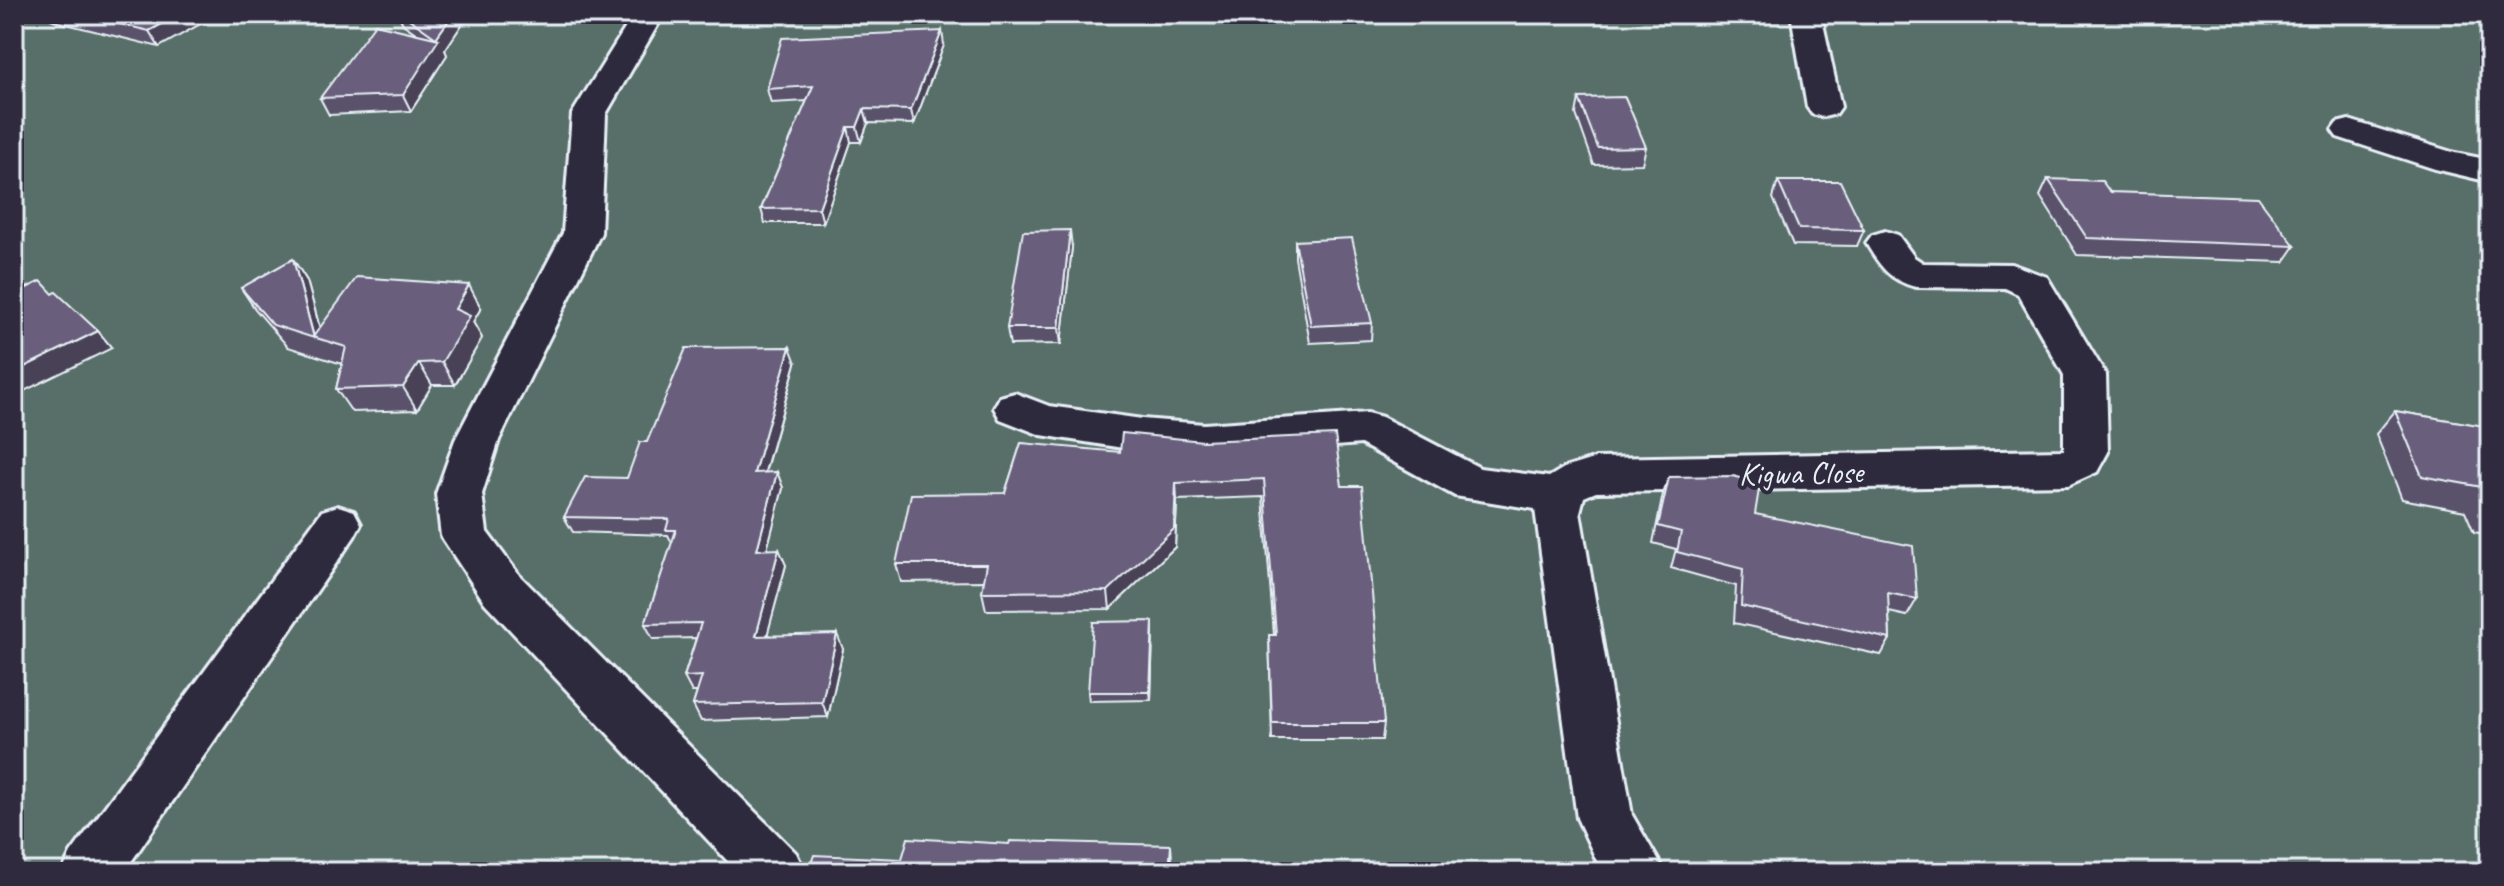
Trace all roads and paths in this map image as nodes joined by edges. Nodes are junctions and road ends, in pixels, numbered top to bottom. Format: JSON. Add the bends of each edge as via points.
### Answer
{"nodes":[{"id":1,"x":649,"y":14,"type":"edge"},
{"id":2,"x":1806,"y":14,"type":"edge"},
{"id":3,"x":1824,"y":107,"type":"dead end"},
{"id":4,"x":2349,"y":130,"type":"dead end"},
{"id":5,"x":2490,"y":171,"type":"edge"},
{"id":6,"x":1885,"y":243,"type":"dead end"},
{"id":7,"x":1015,"y":408,"type":"dead end"},
{"id":8,"x":1560,"y":495,"type":"junction"},
{"id":9,"x":338,"y":524,"type":"dead end"},
{"id":10,"x":91,"y":872,"type":"edge"},
{"id":11,"x":776,"y":872,"type":"edge"},
{"id":12,"x":1636,"y":872,"type":"edge"}],
"edges":[{"from":1,"to":11,"type":"street","via":[[589,114],[582,233],[477,440],[459,494],[464,536],[502,589]]},
{"from":2,"to":3,"type":"street"},
{"from":4,"to":5,"type":"street"},
{"from":6,"to":8,"type":"street","name":"Kigwa Close","via":[[1900,266],[1916,275],[2011,276],[2033,286],[2085,375],[2086,452],[2081,461],[2068,469],[1596,475],[1574,480]]},
{"from":7,"to":8,"type":"street","via":[[1041,420],[1204,440],[1367,428],[1471,484]]},
{"from":8,"to":12,"type":"street","via":[[1557,512],[1605,818]]},
{"from":9,"to":10,"type":"street"}]}
